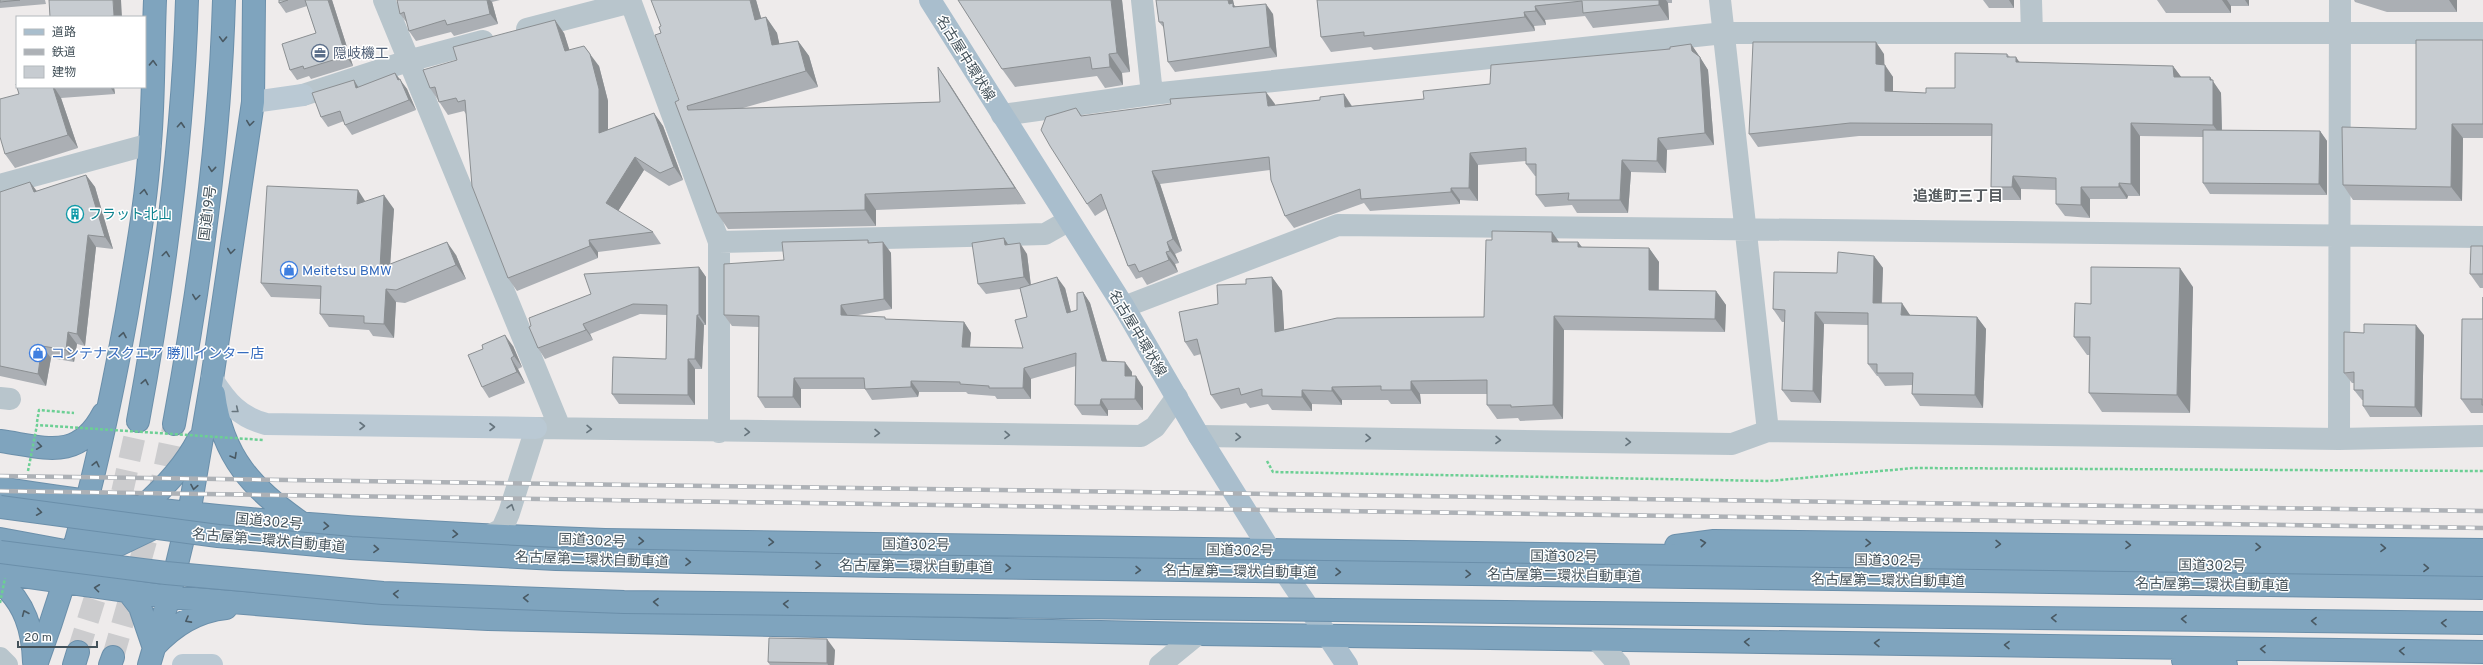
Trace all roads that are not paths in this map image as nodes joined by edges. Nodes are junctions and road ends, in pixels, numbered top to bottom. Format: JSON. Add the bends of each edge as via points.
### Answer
{"nodes":[{"id":1,"x":155,"y":0,"type":"edge"},
{"id":2,"x":187,"y":0,"type":"edge"},
{"id":3,"x":224,"y":0,"type":"edge"},
{"id":4,"x":254,"y":0,"type":"edge"},
{"id":5,"x":384,"y":0,"type":"edge"},
{"id":6,"x":930,"y":0,"type":"edge"},
{"id":7,"x":1142,"y":0,"type":"edge"},
{"id":8,"x":1720,"y":0,"type":"edge"},
{"id":9,"x":2031,"y":0,"type":"edge"},
{"id":10,"x":2340,"y":0,"type":"edge"},
{"id":11,"x":630,"y":1,"type":"edge"},
{"id":12,"x":2340,"y":32,"type":"junction"},
{"id":13,"x":1724,"y":33,"type":"junction"},
{"id":14,"x":2032,"y":33,"type":"junction"},
{"id":15,"x":2483,"y":33,"type":"edge"},
{"id":16,"x":408,"y":61,"type":"junction"},
{"id":17,"x":1152,"y":94,"type":"junction"},
{"id":18,"x":253,"y":102,"type":"junction"},
{"id":19,"x":1002,"y":115,"type":"junction"},
{"id":20,"x":150,"y":144,"type":"junction"},
{"id":21,"x":1,"y":180,"type":"edge"},
{"id":22,"x":1068,"y":220,"type":"junction"},
{"id":23,"x":1745,"y":228,"type":"junction"},
{"id":24,"x":2339,"y":236,"type":"junction"},
{"id":25,"x":2483,"y":237,"type":"edge"},
{"id":26,"x":719,"y":242,"type":"junction"},
{"id":27,"x":1124,"y":307,"type":"junction"},
{"id":28,"x":212,"y":379,"type":"junction"},
{"id":29,"x":1177,"y":397,"type":"junction"},
{"id":30,"x":110,"y":401,"type":"junction"},
{"id":31,"x":138,"y":421,"type":"tunnel mouth"},
{"id":32,"x":174,"y":424,"type":"tunnel mouth"},
{"id":33,"x":204,"y":428,"type":"junction"},
{"id":34,"x":536,"y":428,"type":"junction"},
{"id":35,"x":560,"y":428,"type":"junction"},
{"id":36,"x":1768,"y":431,"type":"junction"},
{"id":37,"x":720,"y":432,"type":"junction"},
{"id":38,"x":1199,"y":436,"type":"junction"},
{"id":39,"x":2483,"y":436,"type":"edge"},
{"id":40,"x":2339,"y":439,"type":"junction"},
{"id":41,"x":0,"y":441,"type":"edge"},
{"id":42,"x":0,"y":488,"type":"edge"},
{"id":43,"x":88,"y":502,"type":"junction"},
{"id":44,"x":0,"y":507,"type":"edge"},
{"id":45,"x":142,"y":508,"type":"junction"},
{"id":46,"x":189,"y":514,"type":"junction"},
{"id":47,"x":305,"y":525,"type":"junction"},
{"id":48,"x":489,"y":536,"type":"junction"},
{"id":49,"x":0,"y":539,"type":"edge"},
{"id":50,"x":103,"y":548,"type":"junction"},
{"id":51,"x":1270,"y":550,"type":"junction"},
{"id":52,"x":2483,"y":550,"type":"edge"},
{"id":53,"x":74,"y":551,"type":"junction"},
{"id":54,"x":0,"y":552,"type":"edge"},
{"id":55,"x":2344,"y":557,"type":"junction"},
{"id":56,"x":0,"y":567,"type":"edge"},
{"id":57,"x":2483,"y":568,"type":"edge"},
{"id":58,"x":0,"y":573,"type":"edge"},
{"id":59,"x":0,"y":582,"type":"edge"},
{"id":60,"x":66,"y":584,"type":"junction"},
{"id":61,"x":2483,"y":588,"type":"edge"},
{"id":62,"x":129,"y":592,"type":"junction"},
{"id":63,"x":169,"y":597,"type":"junction"},
{"id":64,"x":252,"y":605,"type":"junction"},
{"id":65,"x":2483,"y":623,"type":"edge"},
{"id":66,"x":1198,"y":634,"type":"junction"},
{"id":67,"x":1329,"y":636,"type":"junction"},
{"id":68,"x":1598,"y":641,"type":"junction"},
{"id":69,"x":2039,"y":645,"type":"junction"},
{"id":70,"x":2483,"y":652,"type":"edge"},
{"id":71,"x":151,"y":657,"type":"edge"},
{"id":72,"x":0,"y":658,"type":"edge"},
{"id":73,"x":7,"y":665,"type":"edge"},
{"id":74,"x":35,"y":665,"type":"edge"},
{"id":75,"x":182,"y":665,"type":"edge"},
{"id":76,"x":212,"y":665,"type":"edge"},
{"id":77,"x":1160,"y":665,"type":"edge"},
{"id":78,"x":1347,"y":665,"type":"edge"},
{"id":79,"x":1619,"y":665,"type":"edge"},
{"id":80,"x":2226,"y":665,"type":"edge"}],
"edges":[{"from":20,"to":1,"type":"highway","one_way":true},
{"from":31,"to":2,"type":"highway","one_way":true,"via":[[156,325],[180,144]]},
{"from":3,"to":32,"type":"highway","name":"国道19号","one_way":true,"via":[[217,127],[207,219]]},
{"from":4,"to":18,"type":"highway"},
{"from":5,"to":16,"type":"street"},
{"from":6,"to":19,"type":"main road","name":"名古屋中環状線"},
{"from":7,"to":17,"type":"street"},
{"from":8,"to":13,"type":"street"},
{"from":9,"to":14,"type":"street"},
{"from":10,"to":12,"type":"street"},
{"from":11,"to":16,"type":"street"},
{"from":11,"to":26,"type":"street"},
{"from":12,"to":14,"type":"street"},
{"from":12,"to":15,"type":"street"},
{"from":12,"to":24,"type":"street"},
{"from":13,"to":14,"type":"street"},
{"from":13,"to":17,"type":"street"},
{"from":13,"to":23,"type":"street"},
{"from":16,"to":18,"type":"street","via":[[303,95]]},
{"from":16,"to":35,"type":"street"},
{"from":17,"to":19,"type":"street"},
{"from":18,"to":28,"type":"highway","one_way":true},
{"from":19,"to":22,"type":"main road","name":"名古屋中環状線"},
{"from":20,"to":21,"type":"street"},
{"from":30,"to":20,"type":"highway","one_way":true,"via":[[133,275]]},
{"from":22,"to":26,"type":"street","via":[[1045,234]]},
{"from":22,"to":27,"type":"main road","name":"名古屋中環状線"},
{"from":23,"to":24,"type":"street"},
{"from":23,"to":27,"type":"street","via":[[1338,225]]},
{"from":23,"to":36,"type":"street"},
{"from":24,"to":25,"type":"street"},
{"from":24,"to":40,"type":"street"},
{"from":26,"to":37,"type":"street"},
{"from":27,"to":29,"type":"main road","name":"名古屋中環状線"},
{"from":28,"to":33,"type":"highway"},
{"from":28,"to":34,"type":"street","one_way":true,"via":[[229,404],[251,420],[266,424]]},
{"from":28,"to":47,"type":"highway","one_way":true,"via":[[216,410],[223,433],[242,471],[257,489]]},
{"from":37,"to":29,"type":"street","one_way":true,"via":[[1141,436],[1155,427]]},
{"from":29,"to":38,"type":"main road","name":"名古屋中環状線"},
{"from":41,"to":30,"type":"highway","one_way":true,"via":[[55,448],[72,447],[85,439],[97,426]]},
{"from":43,"to":30,"type":"highway","one_way":true},
{"from":33,"to":45,"type":"highway","via":[[181,467]]},
{"from":33,"to":46,"type":"highway","one_way":true},
{"from":34,"to":35,"type":"street"},
{"from":48,"to":34,"type":"street","one_way":true,"via":[[502,529],[509,513]]},
{"from":35,"to":37,"type":"street","one_way":true},
{"from":38,"to":36,"type":"street","one_way":true,"via":[[1732,444]]},
{"from":36,"to":40,"type":"street"},
{"from":38,"to":51,"type":"main road","name":"名古屋中環状線"},
{"from":39,"to":40,"type":"street"},
{"from":42,"to":43,"type":"highway","name":"国道302号"},
{"from":43,"to":45,"type":"highway","name":"国道302号"},
{"from":43,"to":50,"type":"highway"},
{"from":43,"to":53,"type":"highway"},
{"from":44,"to":61,"type":"highway","name":"名古屋第二環状自動車道","one_way":true,"bridge":true,"via":[[218,536],[351,548],[556,559],[886,566]]},
{"from":45,"to":46,"type":"highway","name":"国道302号"},
{"from":45,"to":50,"type":"highway"},
{"from":46,"to":47,"type":"highway","name":"国道302号"},
{"from":46,"to":50,"type":"highway"},
{"from":46,"to":63,"type":"highway"},
{"from":47,"to":48,"type":"highway","name":"国道302号","one_way":true},
{"from":48,"to":51,"type":"highway","name":"国道302号","one_way":true},
{"from":49,"to":53,"type":"highway"},
{"from":50,"to":53,"type":"highway"},
{"from":50,"to":60,"type":"highway"},
{"from":50,"to":62,"type":"highway","via":[[114,575]]},
{"from":50,"to":63,"type":"highway"},
{"from":51,"to":55,"type":"highway","name":"国道302号","one_way":true,"via":[[1581,556]]},
{"from":51,"to":67,"type":"main road","name":"名古屋中環状線"},
{"from":55,"to":52,"type":"highway","one_way":true},
{"from":53,"to":56,"type":"highway"},
{"from":53,"to":60,"type":"highway"},
{"from":65,"to":54,"type":"highway","one_way":true,"bridge":true,"via":[[616,602],[383,593],[166,573]]},
{"from":55,"to":57,"type":"highway","name":"国道302号","one_way":true},
{"from":58,"to":60,"type":"highway"},
{"from":74,"to":59,"type":"highway","one_way":true,"via":[[34,642],[22,606],[11,591]]},
{"from":62,"to":60,"type":"highway","one_way":true},
{"from":60,"to":74,"type":"highway"},
{"from":62,"to":63,"type":"highway"},
{"from":62,"to":71,"type":"highway","via":[[140,607]]},
{"from":63,"to":64,"type":"highway"},
{"from":63,"to":71,"type":"highway"},
{"from":64,"to":66,"type":"highway","via":[[607,623]]},
{"from":64,"to":71,"type":"highway","one_way":true,"via":[[206,612],[190,618],[164,636]]},
{"from":66,"to":67,"type":"highway"},
{"from":66,"to":77,"type":"street"},
{"from":67,"to":68,"type":"highway"},
{"from":67,"to":78,"type":"main road","name":"名古屋中環状線"},
{"from":69,"to":68,"type":"highway","one_way":true},
{"from":68,"to":79,"type":"street"},
{"from":70,"to":69,"type":"highway","one_way":true},
{"from":69,"to":80,"type":"highway"},
{"from":72,"to":73,"type":"street"},
{"from":75,"to":76,"type":"street"}]}
